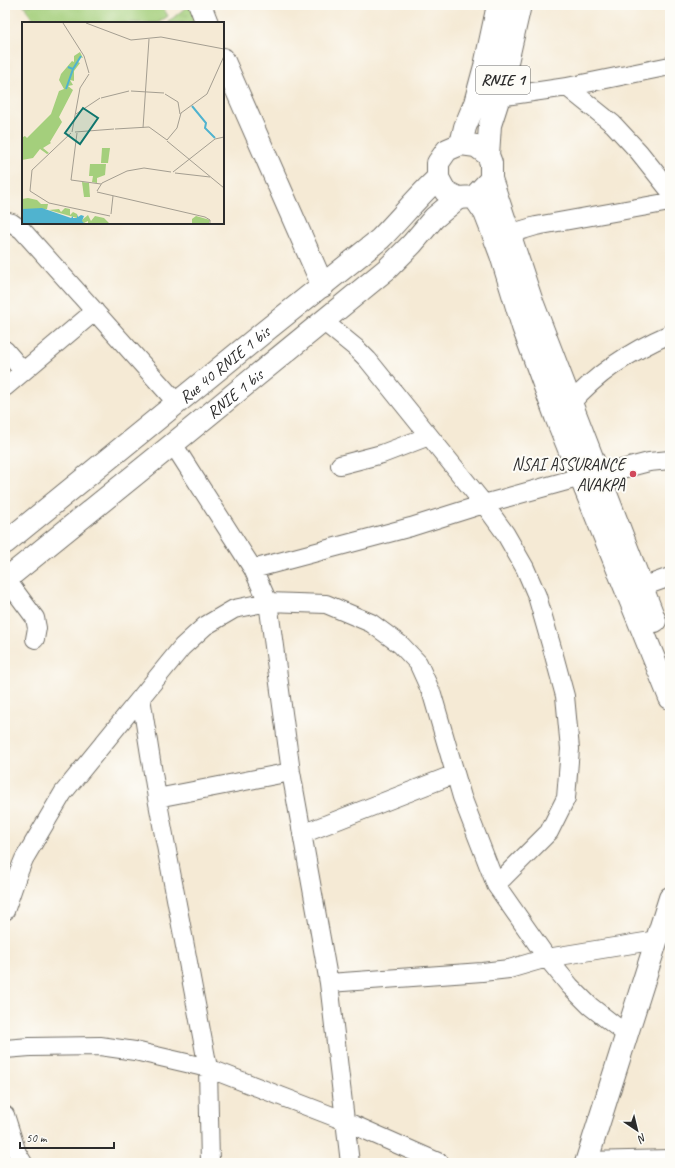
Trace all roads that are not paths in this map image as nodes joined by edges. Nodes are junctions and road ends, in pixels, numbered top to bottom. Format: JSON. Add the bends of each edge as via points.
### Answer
{"nodes":[{"id":1,"x":200,"y":5,"type":"edge"},
{"id":2,"x":497,"y":5,"type":"edge"},
{"id":3,"x":520,"y":5,"type":"edge"},
{"id":4,"x":207,"y":22,"type":"edge"},
{"id":5,"x":224,"y":61,"type":"edge"},
{"id":6,"x":670,"y":66,"type":"edge"},
{"id":7,"x":567,"y":87,"type":"junction"},
{"id":8,"x":499,"y":97,"type":"junction"},
{"id":9,"x":461,"y":144,"type":"junction"},
{"id":10,"x":488,"y":155,"type":"junction"},
{"id":11,"x":438,"y":178,"type":"junction"},
{"id":12,"x":491,"y":179,"type":"junction"},
{"id":13,"x":670,"y":190,"type":"edge"},
{"id":14,"x":466,"y":198,"type":"junction"},
{"id":15,"x":670,"y":202,"type":"edge"},
{"id":16,"x":5,"y":221,"type":"edge"},
{"id":17,"x":509,"y":234,"type":"junction"},
{"id":18,"x":323,"y":286,"type":"junction"},
{"id":19,"x":95,"y":311,"type":"junction"},
{"id":20,"x":323,"y":321,"type":"junction"},
{"id":21,"x":670,"y":334,"type":"edge"},
{"id":22,"x":5,"y":350,"type":"edge"},
{"id":23,"x":23,"y":372,"type":"junction"},
{"id":24,"x":5,"y":387,"type":"edge"},
{"id":25,"x":571,"y":402,"type":"junction"},
{"id":26,"x":177,"y":404,"type":"junction"},
{"id":27,"x":429,"y":436,"type":"junction"},
{"id":28,"x":173,"y":444,"type":"junction"},
{"id":29,"x":670,"y":460,"type":"edge"},
{"id":30,"x":340,"y":465,"type":"dead end"},
{"id":31,"x":590,"y":475,"type":"junction"},
{"id":32,"x":484,"y":504,"type":"junction"},
{"id":33,"x":5,"y":543,"type":"edge"},
{"id":34,"x":253,"y":569,"type":"junction"},
{"id":35,"x":670,"y":578,"type":"edge"},
{"id":36,"x":6,"y":579,"type":"edge"},
{"id":37,"x":642,"y":586,"type":"junction"},
{"id":38,"x":268,"y":602,"type":"junction"},
{"id":39,"x":35,"y":639,"type":"dead end"},
{"id":40,"x":670,"y":662,"type":"edge"},
{"id":41,"x":141,"y":698,"type":"junction"},
{"id":42,"x":670,"y":698,"type":"edge"},
{"id":43,"x":291,"y":772,"type":"junction"},
{"id":44,"x":455,"y":774,"type":"junction"},
{"id":45,"x":157,"y":798,"type":"junction"},
{"id":46,"x":302,"y":834,"type":"junction"},
{"id":47,"x":496,"y":885,"type":"junction"},
{"id":48,"x":670,"y":898,"type":"edge"},
{"id":49,"x":5,"y":911,"type":"edge"},
{"id":50,"x":657,"y":940,"type":"junction"},
{"id":51,"x":547,"y":958,"type":"junction"},
{"id":52,"x":329,"y":983,"type":"junction"},
{"id":53,"x":627,"y":1035,"type":"junction"},
{"id":54,"x":5,"y":1049,"type":"edge"},
{"id":55,"x":208,"y":1068,"type":"junction"},
{"id":56,"x":5,"y":1115,"type":"edge"},
{"id":57,"x":345,"y":1121,"type":"junction"},
{"id":58,"x":670,"y":1159,"type":"edge"},
{"id":59,"x":587,"y":1162,"type":"edge"},
{"id":60,"x":23,"y":1163,"type":"edge"},
{"id":61,"x":210,"y":1163,"type":"edge"},
{"id":62,"x":350,"y":1163,"type":"edge"},
{"id":63,"x":440,"y":1163,"type":"edge"}],
"edges":[{"from":1,"to":4,"type":"main road"},
{"from":2,"to":9,"type":"main road","number":"RNIE 1","via":[[485,66]]},
{"from":3,"to":8,"type":"main road","number":"RNIE 1"},
{"from":5,"to":18,"type":"main road"},
{"from":6,"to":7,"type":"street"},
{"from":7,"to":8,"type":"street"},
{"from":7,"to":13,"type":"street","via":[[613,124]]},
{"from":8,"to":10,"type":"main road","number":"RNIE 1","via":[[490,124]]},
{"from":9,"to":10,"type":"main road","via":[[476,146]]},
{"from":9,"to":11,"type":"main road","via":[[447,150],[438,163]]},
{"from":10,"to":12,"type":"main road","number":"RNIE 1"},
{"from":11,"to":14,"type":"main road","number":"RNIE 1","via":[[445,191]]},
{"from":11,"to":18,"type":"main road","name":"Rue 40 RNIE 1 bis","via":[[380,239]]},
{"from":12,"to":14,"type":"main road"},
{"from":12,"to":17,"type":"main road","number":"RNIE 1"},
{"from":14,"to":20,"type":"main road","name":"RNIE 1 bis","via":[[434,218],[387,269]]},
{"from":14,"to":31,"type":"main road","number":"RNIE 1","via":[[485,213],[556,417]]},
{"from":15,"to":17,"type":"street","via":[[536,226]]},
{"from":16,"to":19,"type":"street","via":[[22,230]]},
{"from":17,"to":25,"type":"main road","number":"RNIE 1"},
{"from":18,"to":26,"type":"main road","name":"Rue 40 RNIE 1 bis"},
{"from":19,"to":23,"type":"street"},
{"from":19,"to":26,"type":"street"},
{"from":20,"to":27,"type":"street","via":[[368,360]]},
{"from":20,"to":28,"type":"main road","name":"RNIE 1 bis"},
{"from":21,"to":25,"type":"street","via":[[628,354],[582,390]]},
{"from":22,"to":23,"type":"street"},
{"from":23,"to":24,"type":"street"},
{"from":25,"to":31,"type":"main road","number":"RNIE 1"},
{"from":26,"to":33,"type":"main road","name":"Rue 40 RNIE 1 bis"},
{"from":27,"to":30,"type":"street","via":[[382,454]]},
{"from":27,"to":32,"type":"street"},
{"from":28,"to":34,"type":"street"},
{"from":28,"to":36,"type":"main road","name":"RNIE 1 bis"},
{"from":29,"to":31,"type":"street"},
{"from":31,"to":32,"type":"street"},
{"from":31,"to":37,"type":"main road","number":"RNIE 1"},
{"from":31,"to":42,"type":"main road","number":"RNIE 1"},
{"from":32,"to":34,"type":"street","via":[[411,527]]},
{"from":32,"to":47,"type":"street","via":[[505,533],[537,596],[565,696],[570,749],[566,798],[549,832]]},
{"from":34,"to":38,"type":"street"},
{"from":35,"to":37,"type":"street"},
{"from":36,"to":39,"type":"street","via":[[35,618]]},
{"from":37,"to":40,"type":"main road","number":"RNIE 1"},
{"from":38,"to":41,"type":"street","via":[[234,609],[205,626],[182,647]]},
{"from":38,"to":43,"type":"street"},
{"from":38,"to":44,"type":"street","via":[[326,604],[371,623],[401,645],[418,663],[432,694]]},
{"from":41,"to":45,"type":"street"},
{"from":41,"to":49,"type":"street","via":[[63,793],[24,859]]},
{"from":43,"to":45,"type":"street"},
{"from":43,"to":46,"type":"street"},
{"from":44,"to":46,"type":"street"},
{"from":44,"to":47,"type":"street"},
{"from":45,"to":55,"type":"street"},
{"from":46,"to":52,"type":"street"},
{"from":47,"to":51,"type":"street"},
{"from":48,"to":50,"type":"main road"},
{"from":50,"to":51,"type":"street"},
{"from":50,"to":53,"type":"main road"},
{"from":51,"to":52,"type":"street","via":[[509,969]]},
{"from":51,"to":53,"type":"street","via":[[590,1006]]},
{"from":52,"to":57,"type":"street"},
{"from":53,"to":59,"type":"main road"},
{"from":54,"to":55,"type":"street","via":[[30,1046],[100,1046],[135,1051]]},
{"from":55,"to":57,"type":"street"},
{"from":55,"to":61,"type":"street"},
{"from":56,"to":60,"type":"street","via":[[17,1153]]},
{"from":57,"to":62,"type":"street"},
{"from":57,"to":63,"type":"street"},
{"from":58,"to":59,"type":"street"}]}
